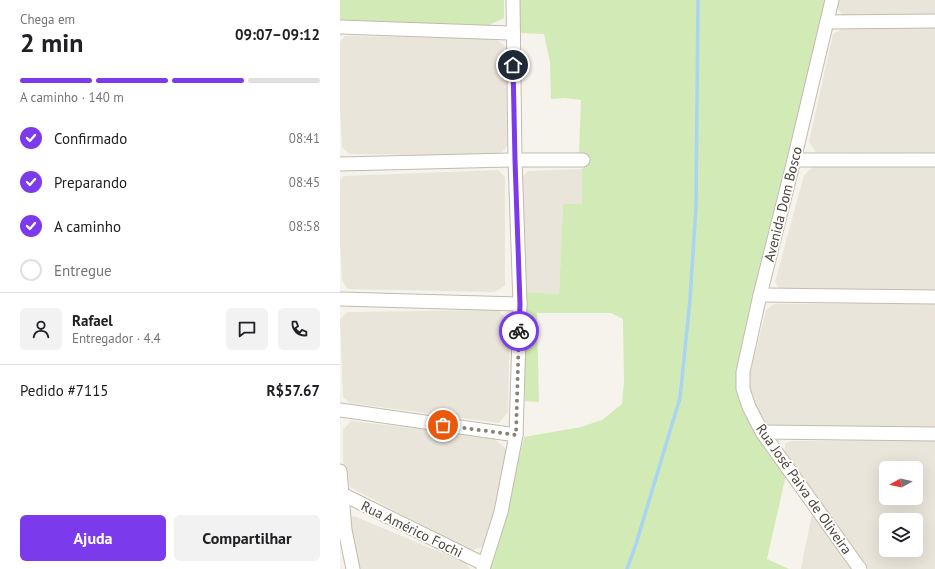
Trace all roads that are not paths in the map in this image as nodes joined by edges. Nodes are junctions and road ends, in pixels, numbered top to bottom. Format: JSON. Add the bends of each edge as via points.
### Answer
{"nodes":[{"id":1,"x":513,"y":0,"type":"edge"},
{"id":2,"x":832,"y":0,"type":"edge"},
{"id":3,"x":935,"y":21,"type":"edge"},
{"id":4,"x":827,"y":22,"type":"junction"},
{"id":5,"x":340,"y":27,"type":"edge"},
{"id":6,"x":513,"y":33,"type":"junction"},
{"id":7,"x":515,"y":160,"type":"junction"},
{"id":8,"x":583,"y":160,"type":"dead end"},
{"id":9,"x":794,"y":160,"type":"junction"},
{"id":10,"x":935,"y":160,"type":"edge"},
{"id":11,"x":340,"y":164,"type":"edge"},
{"id":12,"x":760,"y":295,"type":"junction"},
{"id":13,"x":935,"y":297,"type":"edge"},
{"id":14,"x":340,"y":299,"type":"edge"},
{"id":15,"x":520,"y":304,"type":"junction"},
{"id":16,"x":749,"y":407,"type":"joint"},
{"id":17,"x":340,"y":410,"type":"edge"},
{"id":18,"x":762,"y":432,"type":"junction"},
{"id":19,"x":935,"y":434,"type":"edge"},
{"id":20,"x":516,"y":435,"type":"junction"},
{"id":21,"x":340,"y":471,"type":"edge"},
{"id":22,"x":342,"y":494,"type":"edge"},
{"id":23,"x":484,"y":566,"type":"edge"},
{"id":24,"x":353,"y":569,"type":"edge"},
{"id":25,"x":860,"y":569,"type":"edge"}],
"edges":[{"from":1,"to":6,"type":"street"},
{"from":2,"to":4,"type":"street","name":"Avenida Dom Bosco"},
{"from":3,"to":4,"type":"street"},
{"from":4,"to":9,"type":"street","name":"Avenida Dom Bosco"},
{"from":5,"to":6,"type":"street"},
{"from":6,"to":7,"type":"street"},
{"from":7,"to":8,"type":"street"},
{"from":7,"to":11,"type":"street"},
{"from":7,"to":15,"type":"street"},
{"from":9,"to":10,"type":"street"},
{"from":9,"to":12,"type":"street","name":"Avenida Dom Bosco"},
{"from":12,"to":13,"type":"street"},
{"from":12,"to":16,"type":"street","name":"Avenida Dom Bosco","via":[[743,372],[743,389]]},
{"from":14,"to":15,"type":"street"},
{"from":15,"to":20,"type":"street"},
{"from":16,"to":18,"type":"street","name":"Rua José Paiva de Oliveira"},
{"from":17,"to":20,"type":"street"},
{"from":18,"to":19,"type":"street"},
{"from":18,"to":25,"type":"street","name":"Rua José Paiva de Oliveira"},
{"from":20,"to":23,"type":"street","via":[[501,512]]},
{"from":21,"to":22,"type":"street"},
{"from":22,"to":23,"type":"street","name":"Rua Américo Fochi"},
{"from":22,"to":24,"type":"street","via":[[345,530]]}]}
